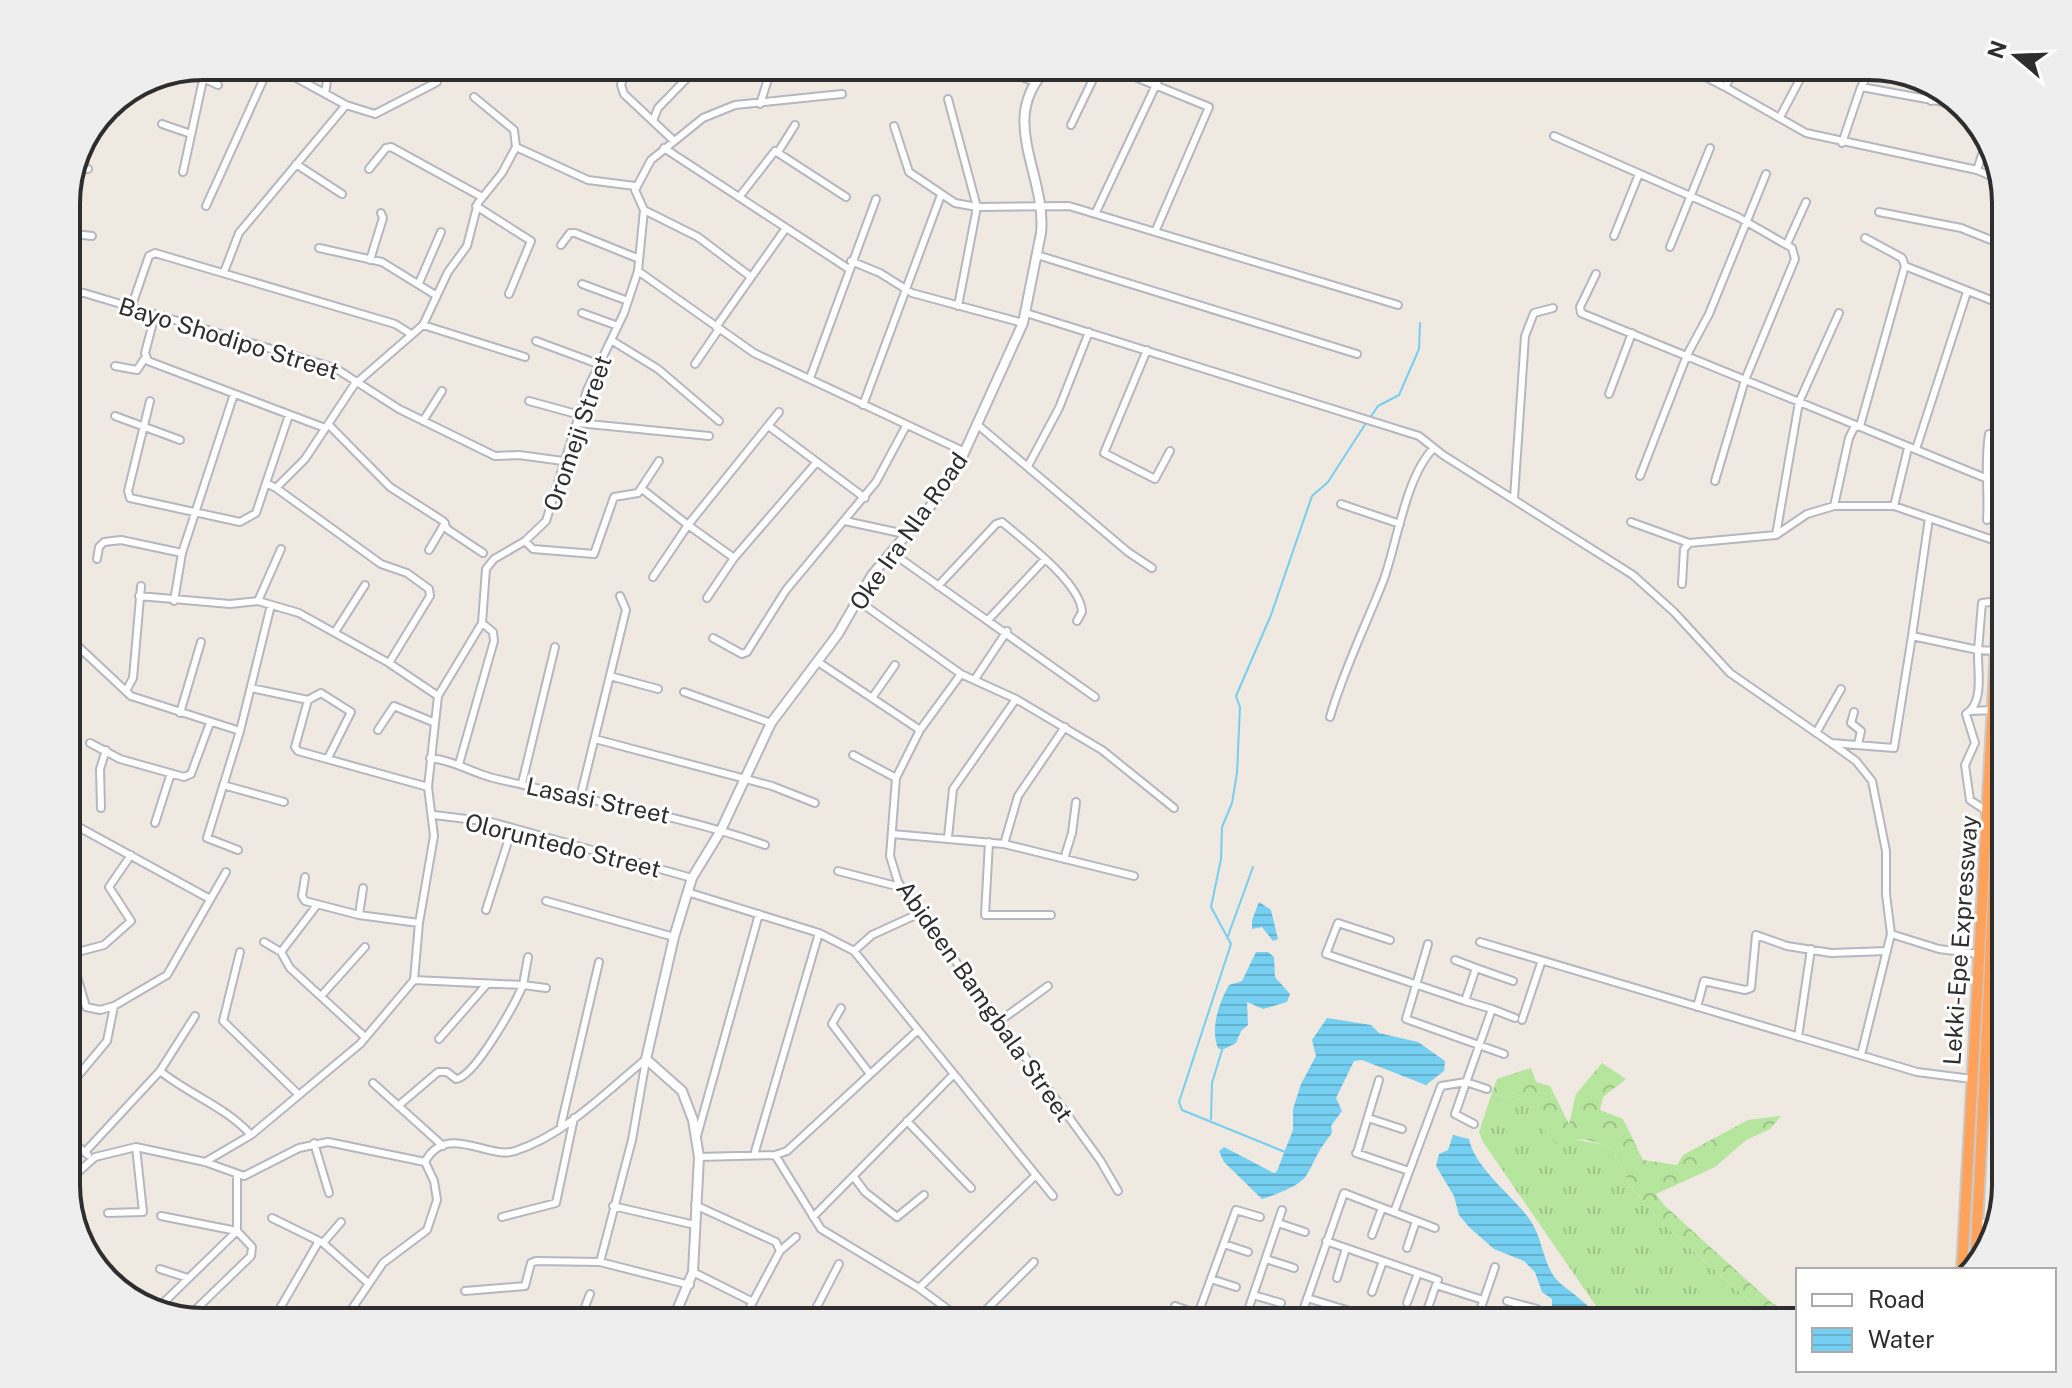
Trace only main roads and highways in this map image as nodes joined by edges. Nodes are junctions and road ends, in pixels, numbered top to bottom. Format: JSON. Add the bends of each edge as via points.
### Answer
{"nodes":[{"id":1,"x":1992,"y":780,"type":"edge"},
{"id":2,"x":1992,"y":918,"type":"edge"},
{"id":3,"x":1973,"y":1012,"type":"junction"},
{"id":4,"x":1988,"y":1012,"type":"junction"},
{"id":5,"x":1976,"y":1245,"type":"edge"},
{"id":6,"x":1962,"y":1266,"type":"edge"}],
"edges":[{"from":1,"to":3,"type":"highway","name":"Lekki-Epe Expressway"},
{"from":2,"to":4,"type":"highway","name":"Lekki-Epe Expressway"},
{"from":3,"to":4,"type":"highway"},
{"from":3,"to":6,"type":"highway","name":"Lekki-Epe Expressway"},
{"from":4,"to":5,"type":"highway","name":"Lekki-Epe Expressway"}]}
